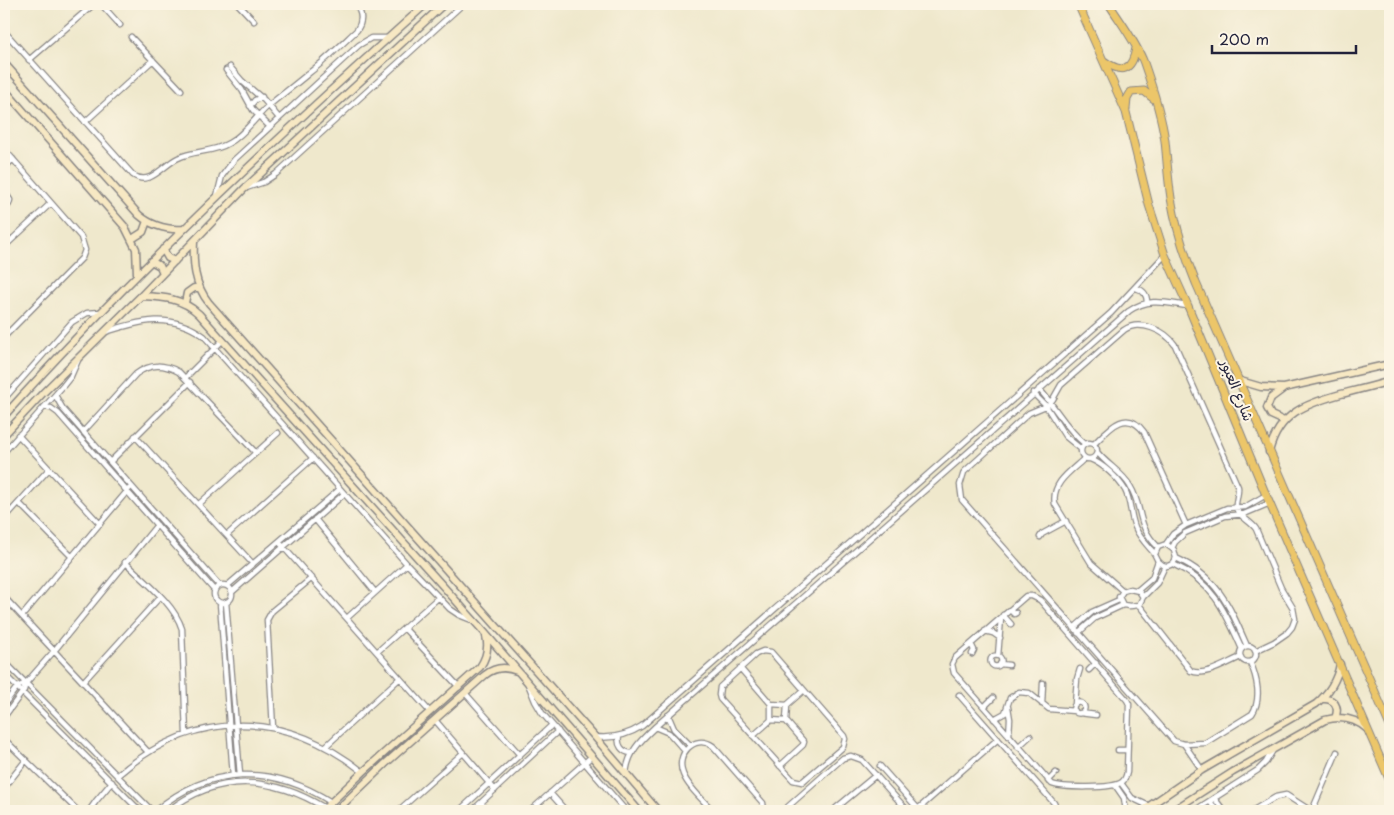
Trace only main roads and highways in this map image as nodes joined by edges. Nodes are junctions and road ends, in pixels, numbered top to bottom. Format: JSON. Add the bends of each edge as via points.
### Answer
{"nodes":[{"id":1,"x":1078,"y":4,"type":"edge"},
{"id":2,"x":1109,"y":4,"type":"edge"},
{"id":3,"x":1136,"y":48,"type":"junction"},
{"id":4,"x":1104,"y":60,"type":"junction"},
{"id":5,"x":1155,"y":100,"type":"junction"},
{"id":6,"x":1126,"y":112,"type":"junction"},
{"id":7,"x":1390,"y":726,"type":"edge"},
{"id":8,"x":1390,"y":780,"type":"edge"}],
"edges":[{"from":1,"to":4,"type":"main road","name":"شارع العبور"},
{"from":2,"to":3,"type":"main road","name":"شارع العبور"},
{"from":3,"to":4,"type":"main road","via":[[1132,63],[1124,69]]},
{"from":3,"to":5,"type":"main road","name":"شارع العبور"},
{"from":4,"to":6,"type":"main road","name":"شارع العبور"},
{"from":5,"to":6,"type":"main road","via":[[1144,91],[1131,92],[1126,99]]},
{"from":5,"to":7,"type":"main road","name":"شارع العبور","via":[[1182,244],[1196,283]]},
{"from":6,"to":8,"type":"main road","name":"شارع العبور","via":[[1165,255]]}]}
